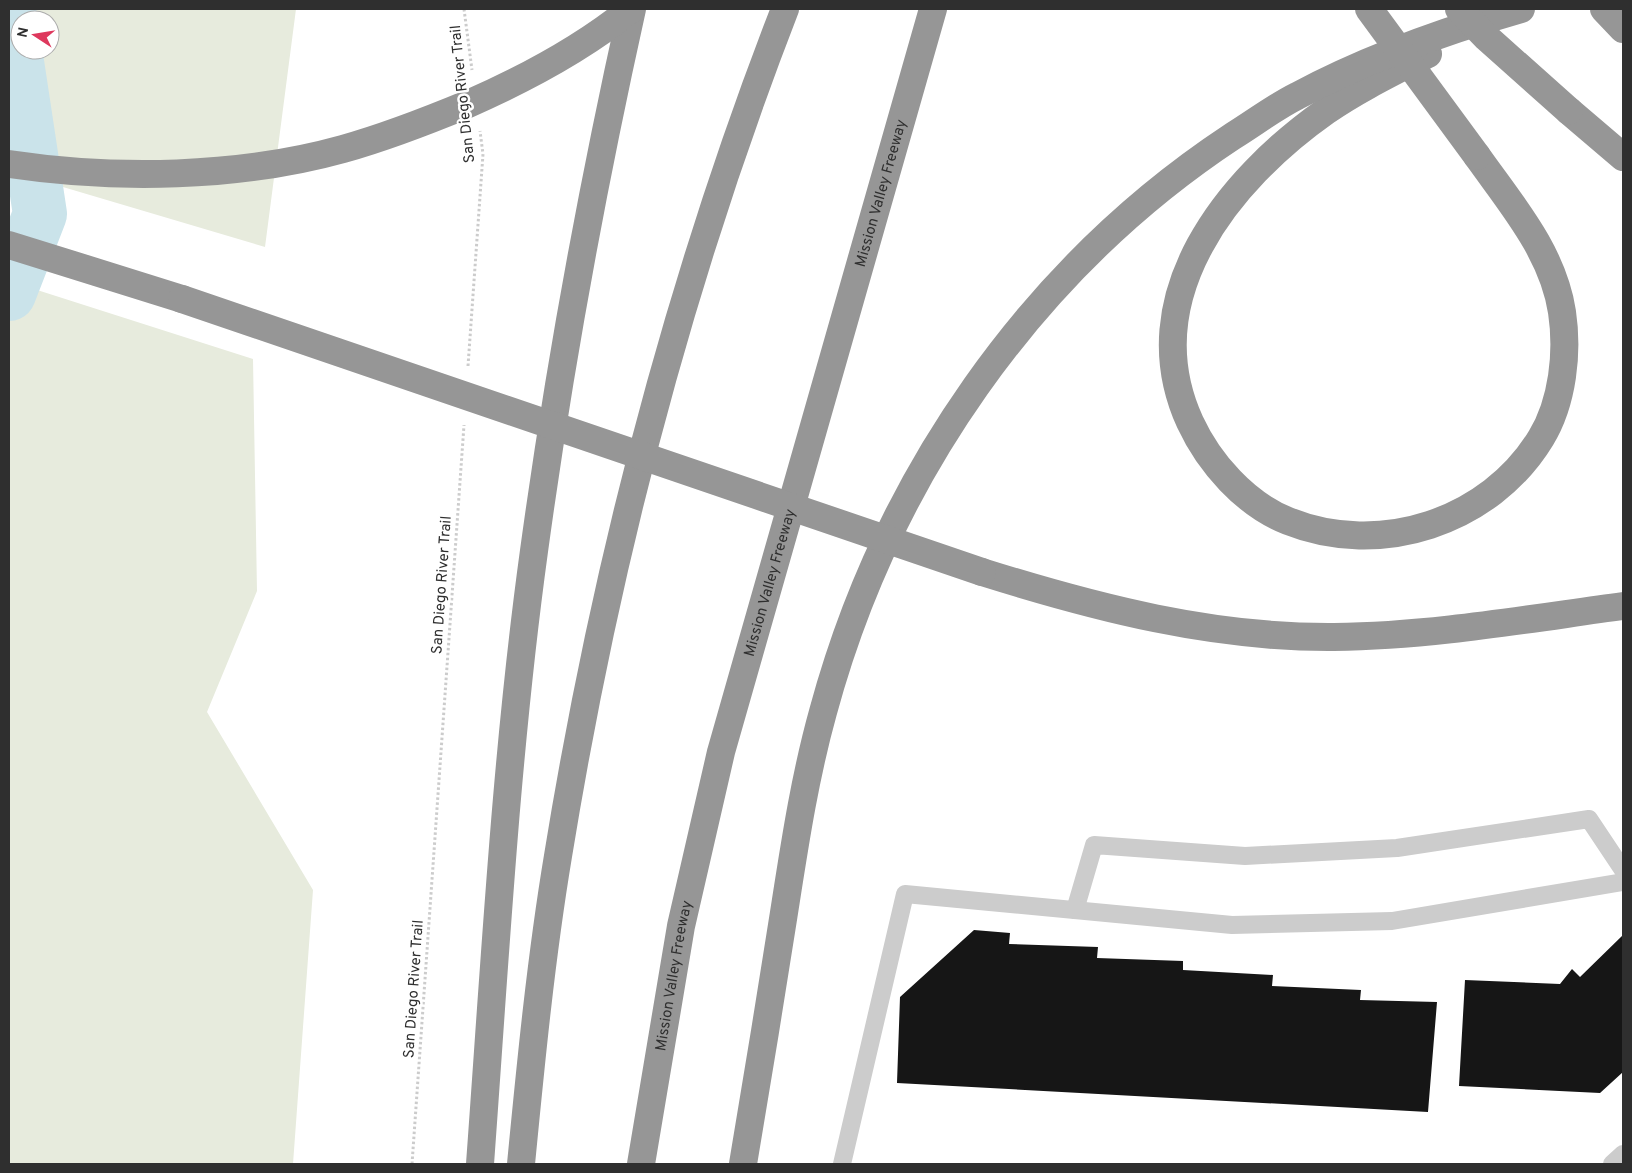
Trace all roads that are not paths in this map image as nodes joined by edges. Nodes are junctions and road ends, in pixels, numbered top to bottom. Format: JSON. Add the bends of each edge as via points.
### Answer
{"nodes":[{"id":1,"x":933,"y":9,"type":"edge"},
{"id":2,"x":1369,"y":9,"type":"edge"},
{"id":3,"x":1459,"y":9,"type":"edge"},
{"id":4,"x":1521,"y":9,"type":"edge"},
{"id":5,"x":1534,"y":9,"type":"edge"},
{"id":6,"x":1604,"y":9,"type":"edge"},
{"id":7,"x":631,"y":11,"type":"edge"},
{"id":8,"x":784,"y":12,"type":"edge"},
{"id":9,"x":1623,"y":29,"type":"edge"},
{"id":10,"x":1623,"y":157,"type":"edge"},
{"id":11,"x":9,"y":164,"type":"edge"},
{"id":12,"x":9,"y":245,"type":"edge"},
{"id":13,"x":1623,"y":606,"type":"edge"},
{"id":14,"x":1623,"y":870,"type":"edge"},
{"id":15,"x":1623,"y":882,"type":"edge"},
{"id":16,"x":1075,"y":910,"type":"junction"},
{"id":17,"x":1623,"y":1154,"type":"edge"},
{"id":18,"x":480,"y":1164,"type":"edge"},
{"id":19,"x":520,"y":1164,"type":"edge"},
{"id":20,"x":641,"y":1164,"type":"edge"},
{"id":21,"x":744,"y":1164,"type":"edge"},
{"id":22,"x":842,"y":1164,"type":"edge"},
{"id":23,"x":1612,"y":1164,"type":"edge"}],
"edges":[{"from":1,"to":20,"type":"highway","name":"Mission Valley Freeway","via":[[716,770],[681,926]]},
{"from":2,"to":5,"type":"highway","bridge":true,"via":[[1477,156],[1545,256],[1562,310],[1564,356],[1553,410],[1542,437],[1507,482],[1466,511],[1415,530],[1356,536],[1285,521],[1260,506],[1217,467],[1199,441],[1177,383],[1173,325],[1179,294],[1208,229],[1260,166],[1291,137],[1357,90],[1449,43]]},
{"from":3,"to":10,"type":"highway","bridge":true,"via":[[1486,37]]},
{"from":4,"to":21,"type":"highway","via":[[1380,56],[1294,97],[1204,156],[1128,216],[1047,295],[979,381],[950,424],[920,472],[892,527],[854,616],[825,705],[800,813]]},
{"from":6,"to":9,"type":"highway"},
{"from":7,"to":11,"type":"highway","bridge":true,"via":[[538,70],[490,94],[385,136],[342,149],[245,168],[171,173],[107,173]]},
{"from":7,"to":18,"type":"highway","via":[[598,163],[565,342],[534,554],[513,740]]},
{"from":8,"to":19,"type":"highway","via":[[731,155],[679,318],[631,499],[591,672],[556,867],[536,1010]]},
{"from":12,"to":13,"type":"highway","bridge":true,"via":[[182,299],[982,572],[1079,602],[1182,624],[1260,634],[1334,637],[1425,632]]},
{"from":14,"to":16,"type":"lane","via":[[1589,819],[1397,848],[1245,856],[1094,845]]},
{"from":15,"to":16,"type":"lane","via":[[1392,920],[1232,926]]},
{"from":16,"to":22,"type":"lane","via":[[905,894]]},
{"from":17,"to":23,"type":"lane"}]}
